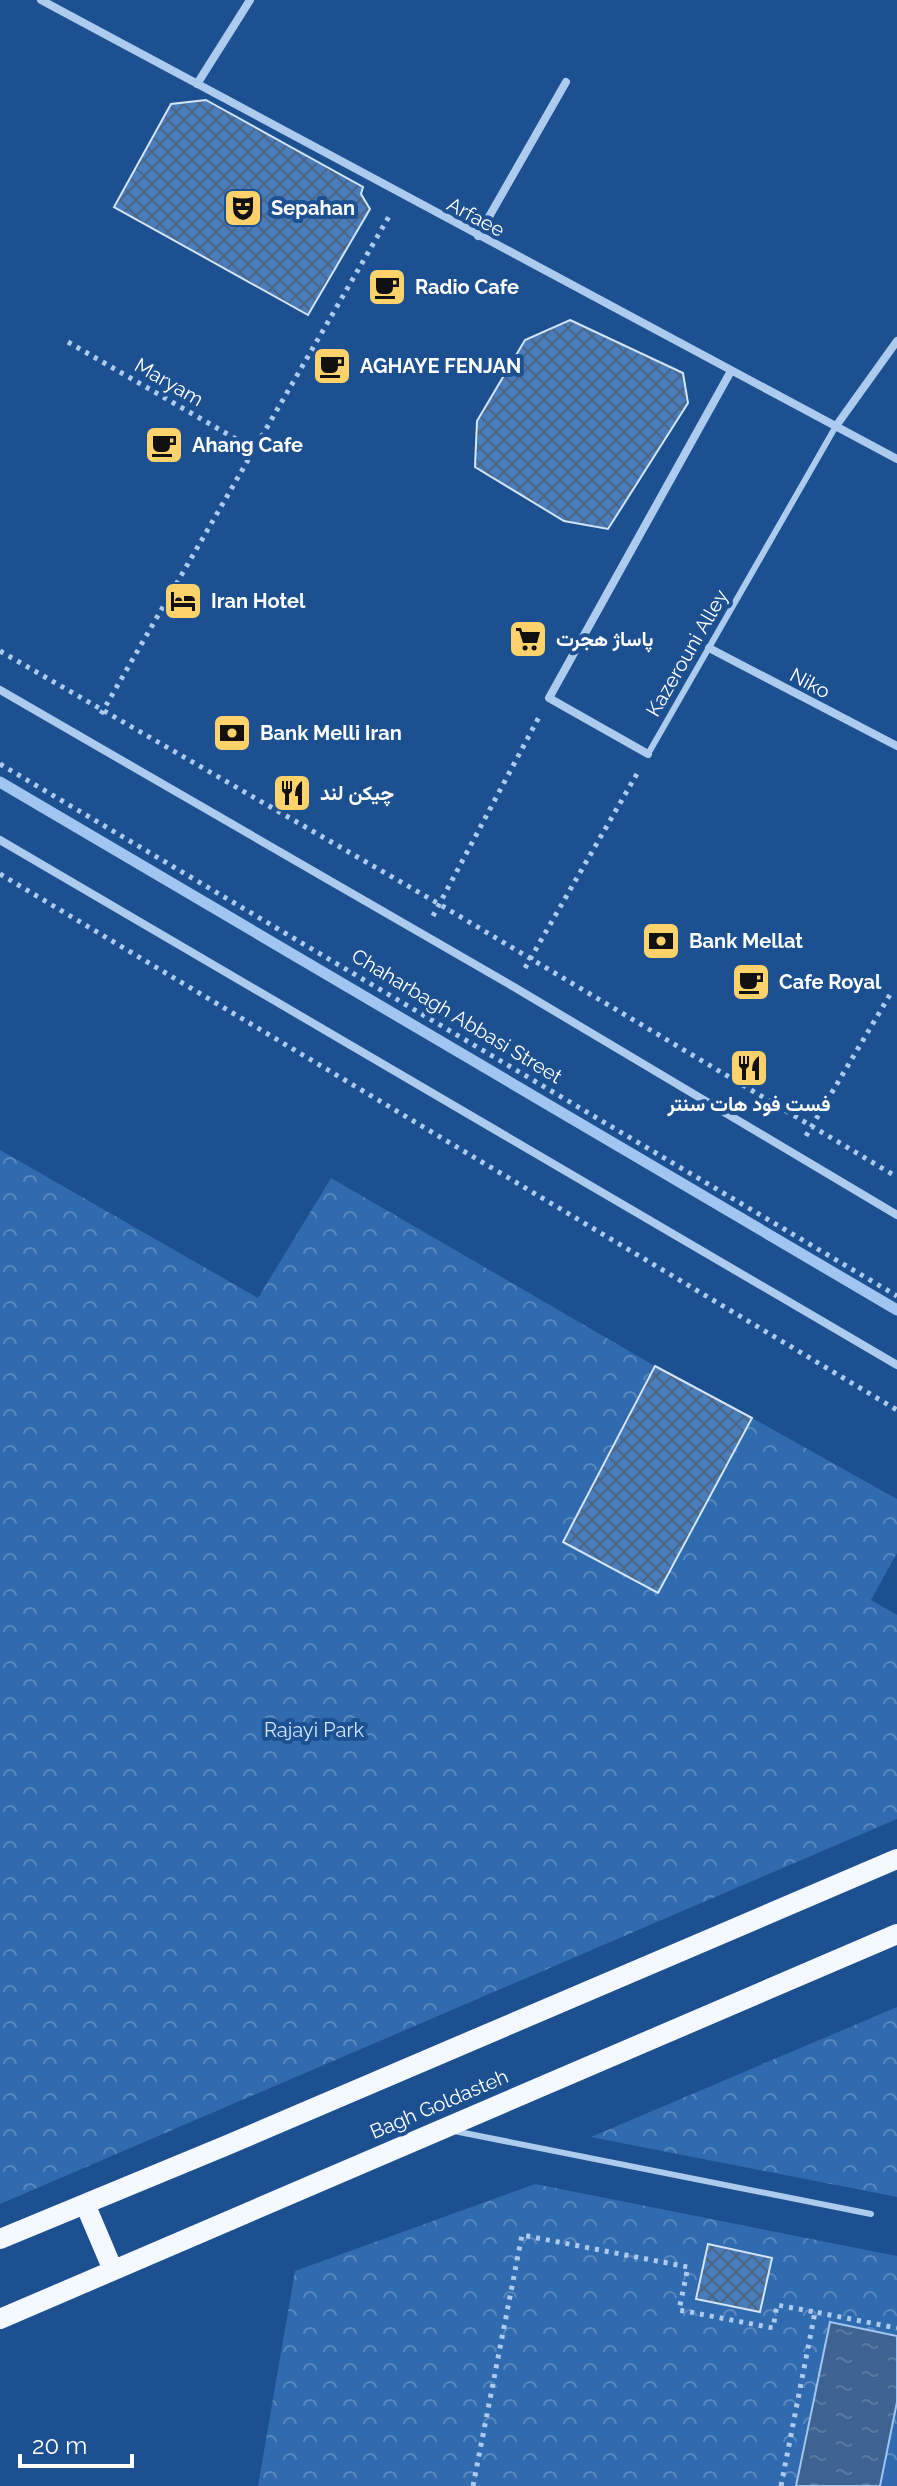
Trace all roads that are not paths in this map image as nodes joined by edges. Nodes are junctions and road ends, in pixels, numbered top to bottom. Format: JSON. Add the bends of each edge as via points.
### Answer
{"nodes":[{"id":1,"x":41,"y":0,"type":"edge"},
{"id":2,"x":250,"y":0,"type":"edge"},
{"id":3,"x":566,"y":82,"type":"dead end"},
{"id":4,"x":197,"y":84,"type":"junction"},
{"id":5,"x":478,"y":236,"type":"junction"},
{"id":6,"x":897,"y":341,"type":"edge"},
{"id":7,"x":731,"y":371,"type":"junction"},
{"id":8,"x":836,"y":426,"type":"junction"},
{"id":9,"x":897,"y":459,"type":"edge"},
{"id":10,"x":709,"y":648,"type":"junction"},
{"id":11,"x":0,"y":690,"type":"edge"},
{"id":12,"x":897,"y":746,"type":"edge"},
{"id":13,"x":648,"y":754,"type":"joint"},
{"id":14,"x":0,"y":840,"type":"edge"},
{"id":15,"x":897,"y":1215,"type":"edge"},
{"id":16,"x":897,"y":1365,"type":"edge"},
{"id":17,"x":897,"y":1859,"type":"edge"},
{"id":18,"x":897,"y":1934,"type":"edge"},
{"id":19,"x":443,"y":2128,"type":"junction"},
{"id":20,"x":85,"y":2204,"type":"junction"},
{"id":21,"x":871,"y":2214,"type":"dead end"},
{"id":22,"x":0,"y":2239,"type":"edge"},
{"id":23,"x":113,"y":2270,"type":"junction"},
{"id":24,"x":0,"y":2319,"type":"edge"}],
"edges":[{"from":1,"to":4,"type":"street","name":"Arfaee"},
{"from":2,"to":4,"type":"street"},
{"from":3,"to":5,"type":"street"},
{"from":4,"to":5,"type":"street","name":"Arfaee"},
{"from":5,"to":7,"type":"street","name":"Arfaee"},
{"from":6,"to":8,"type":"street","name":"Kazerouni Alley"},
{"from":7,"to":8,"type":"street","name":"Arfaee"},
{"from":7,"to":13,"type":"street","via":[[549,698]]},
{"from":8,"to":9,"type":"street","name":"Arfaee"},
{"from":8,"to":10,"type":"lane","name":"Kazerouni Alley"},
{"from":10,"to":12,"type":"street","name":"Niko"},
{"from":10,"to":13,"type":"lane","name":"Kazerouni Alley"},
{"from":11,"to":15,"type":"street"},
{"from":14,"to":16,"type":"street"},
{"from":17,"to":20,"type":"main road"},
{"from":18,"to":19,"type":"main road","name":"Bagh Goldasteh"},
{"from":19,"to":21,"type":"lane"},
{"from":19,"to":23,"type":"main road","name":"Bagh Goldasteh"},
{"from":20,"to":22,"type":"main road"},
{"from":20,"to":23,"type":"main road"},
{"from":23,"to":24,"type":"main road","name":"Bagh Goldasteh"}]}
